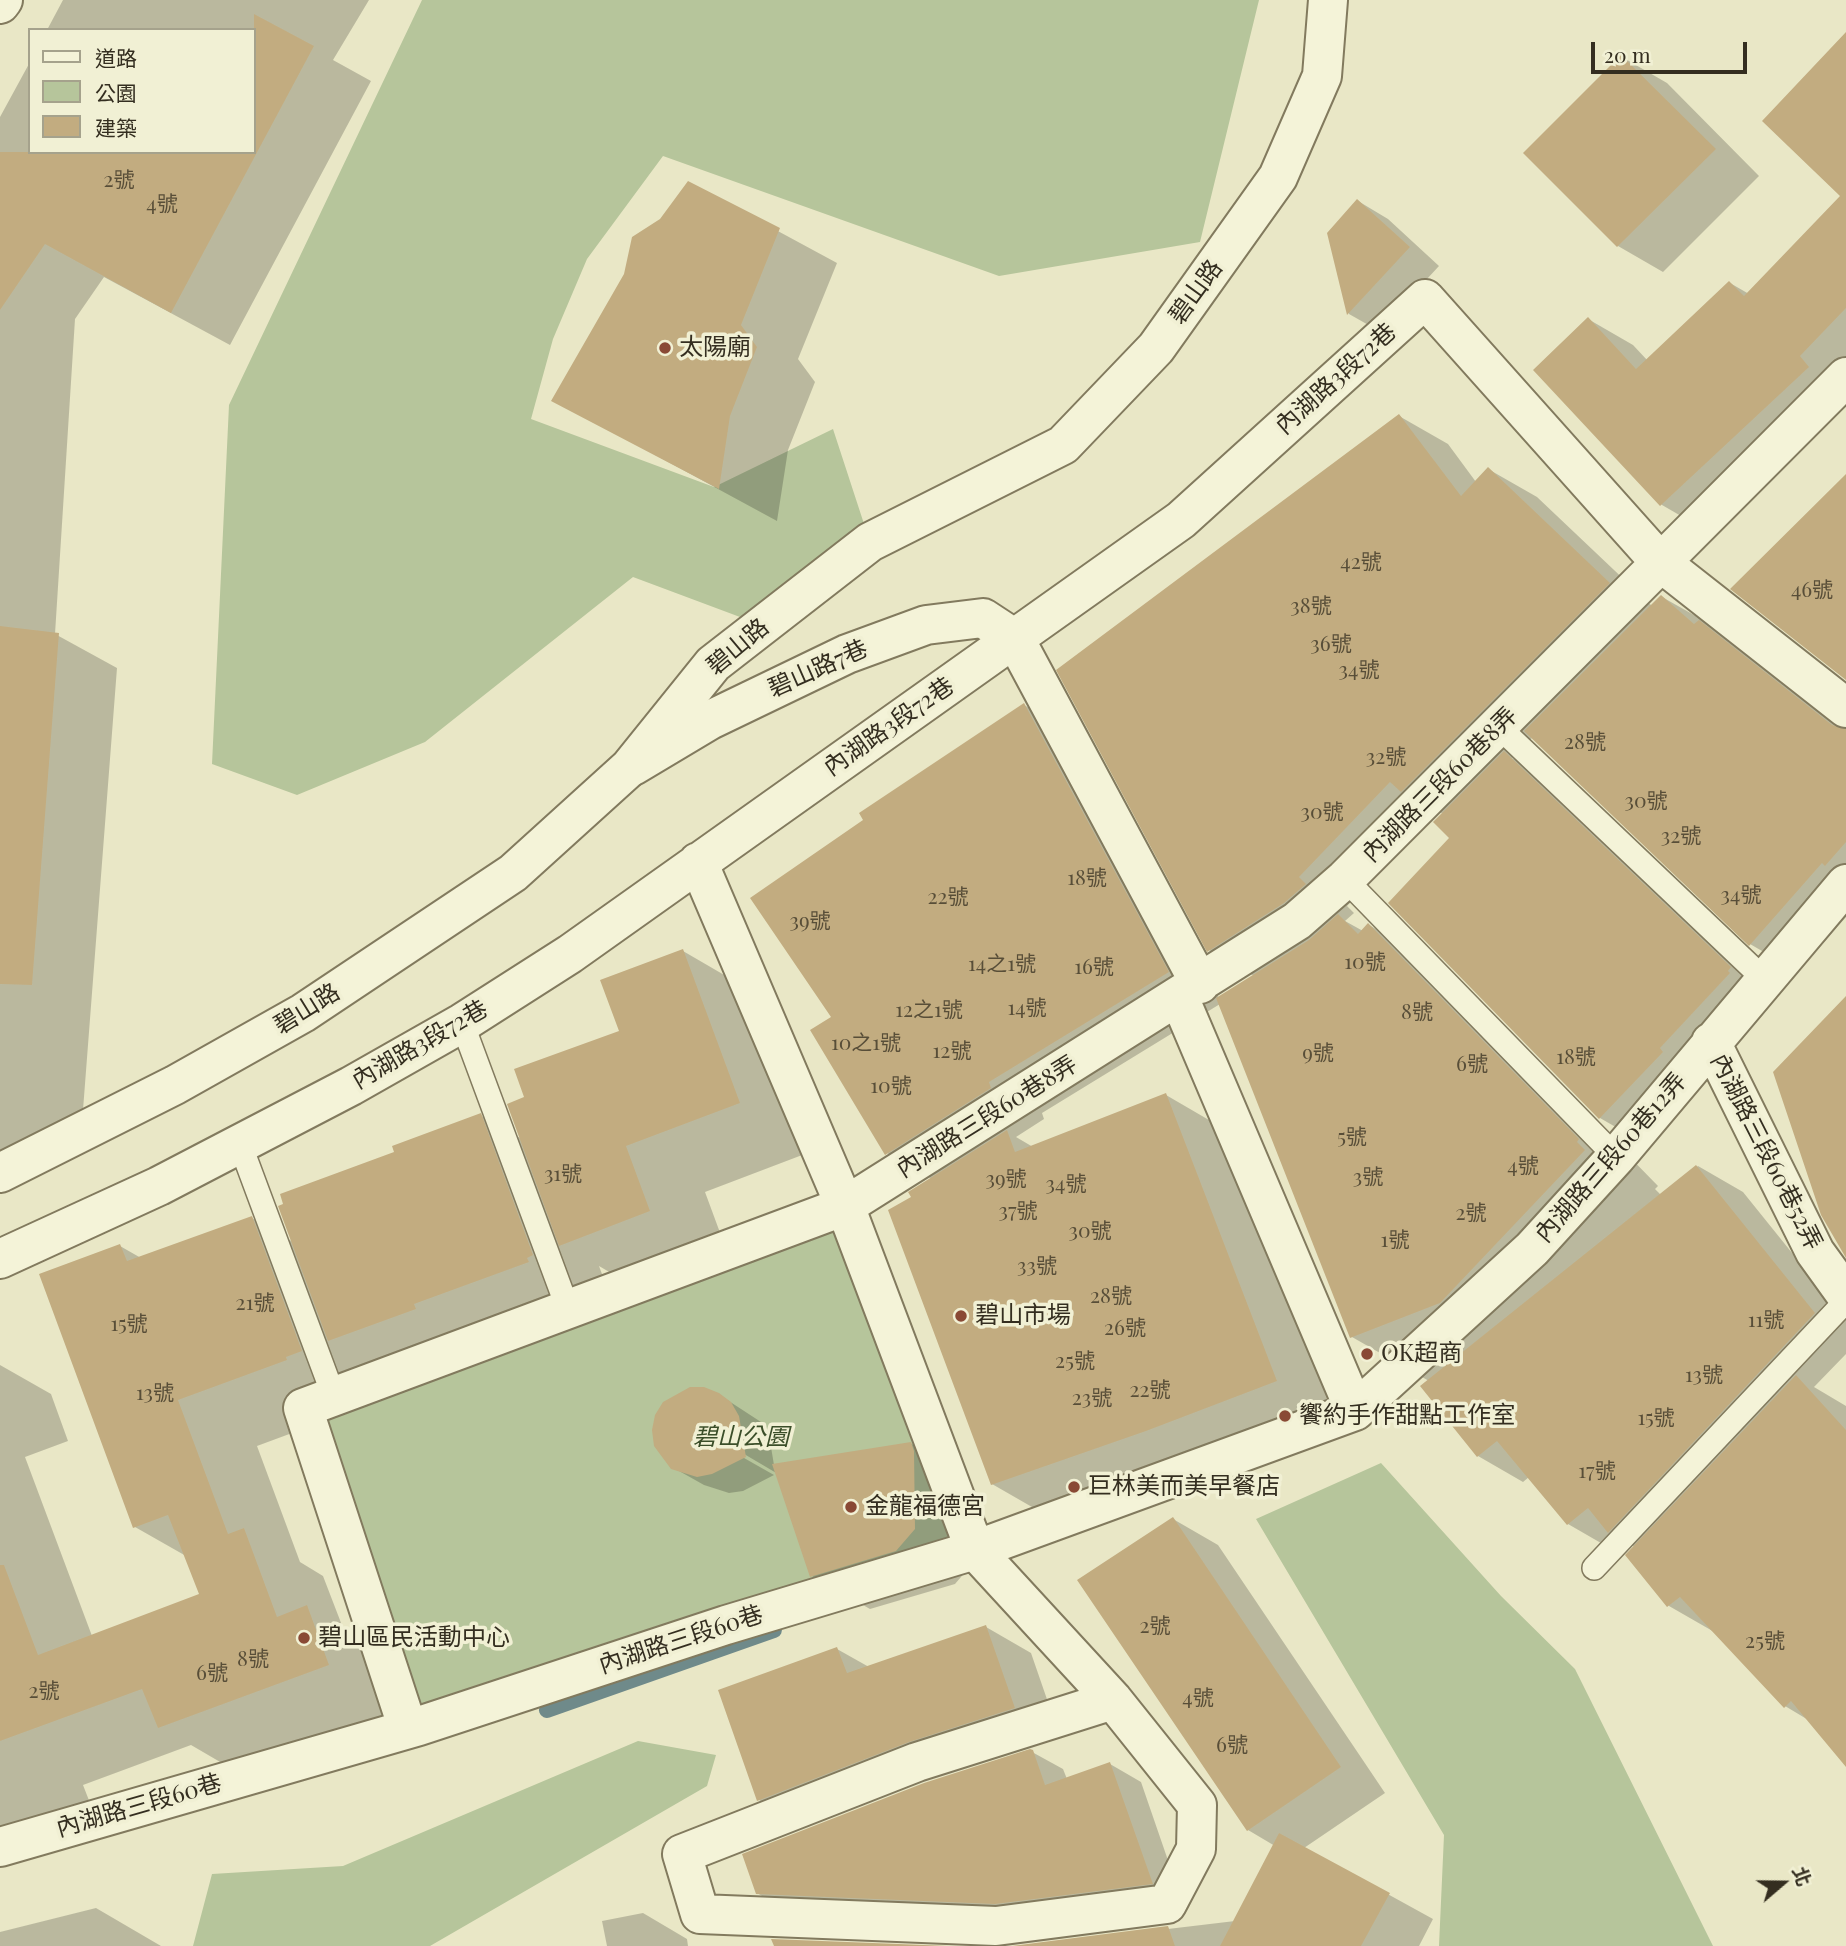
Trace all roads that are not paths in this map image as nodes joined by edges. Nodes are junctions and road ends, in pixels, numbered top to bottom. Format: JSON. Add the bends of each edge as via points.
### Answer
{"nodes":[{"id":1,"x":1328,"y":0,"type":"edge"},
{"id":2,"x":1846,"y":377,"type":"edge"},
{"id":3,"x":1659,"y":561,"type":"junction"},
{"id":4,"x":1015,"y":639,"type":"junction"},
{"id":5,"x":1846,"y":708,"type":"edge"},
{"id":6,"x":1499,"y":727,"type":"junction"},
{"id":7,"x":630,"y":767,"type":"junction"},
{"id":8,"x":698,"y":862,"type":"junction"},
{"id":9,"x":1345,"y":879,"type":"junction"},
{"id":10,"x":1846,"y":884,"type":"edge"},
{"id":11,"x":1766,"y":981,"type":"junction"},
{"id":12,"x":1189,"y":991,"type":"junction"},
{"id":13,"x":462,"y":1023,"type":"junction"},
{"id":14,"x":1711,"y":1042,"type":"junction"},
{"id":15,"x":240,"y":1144,"type":"junction"},
{"id":16,"x":1616,"y":1157,"type":"junction"},
{"id":17,"x":0,"y":1173,"type":"edge"},
{"id":18,"x":845,"y":1206,"type":"junction"},
{"id":19,"x":0,"y":1259,"type":"edge"},
{"id":20,"x":1846,"y":1295,"type":"edge"},
{"id":21,"x":1846,"y":1301,"type":"edge"},
{"id":22,"x":568,"y":1309,"type":"junction"},
{"id":23,"x":334,"y":1397,"type":"junction"},
{"id":24,"x":1355,"y":1411,"type":"junction"},
{"id":25,"x":975,"y":1550,"type":"junction"},
{"id":26,"x":1594,"y":1568,"type":"dead end"},
{"id":27,"x":1113,"y":1700,"type":"junction"},
{"id":28,"x":408,"y":1729,"type":"junction"},
{"id":29,"x":0,"y":1847,"type":"edge"}],
"edges":[{"from":1,"to":7,"type":"street","name":"碧山路","via":[[1322,76],[1278,177],[1156,348],[1063,445],[870,542],[713,664]]},
{"from":2,"to":3,"type":"street"},
{"from":3,"to":4,"type":"street","name":"內湖路3段72巷","via":[[1425,299],[1181,520]]},
{"from":3,"to":5,"type":"street"},
{"from":3,"to":6,"type":"street","name":"內湖路三段60巷8弄"},
{"from":4,"to":7,"type":"street","name":"碧山路7巷","via":[[984,618],[926,625],[847,654],[710,720]]},
{"from":4,"to":8,"type":"street","name":"內湖路3段72巷"},
{"from":4,"to":12,"type":"street"},
{"from":6,"to":9,"type":"street","name":"內湖路三段60巷8弄"},
{"from":6,"to":11,"type":"lane"},
{"from":7,"to":17,"type":"street","name":"碧山路","via":[[513,873],[303,1013],[175,1085]]},
{"from":8,"to":13,"type":"street","name":"內湖路3段72巷","via":[[570,954]]},
{"from":8,"to":18,"type":"street"},
{"from":9,"to":12,"type":"street","name":"內湖路三段60巷8弄","via":[[1297,921]]},
{"from":9,"to":16,"type":"lane"},
{"from":10,"to":11,"type":"street","name":"內湖路三段60巷12弄"},
{"from":11,"to":14,"type":"street","name":"內湖路三段60巷12弄"},
{"from":12,"to":18,"type":"street","name":"內湖路三段60巷8弄"},
{"from":12,"to":24,"type":"street"},
{"from":13,"to":15,"type":"street","name":"內湖路3段72巷"},
{"from":13,"to":22,"type":"lane"},
{"from":14,"to":16,"type":"street","name":"內湖路三段60巷12弄"},
{"from":14,"to":20,"type":"street","name":"內湖路三段60巷52弄","via":[[1815,1252]]},
{"from":15,"to":19,"type":"street","name":"內湖路3段72巷"},
{"from":15,"to":23,"type":"lane"},
{"from":16,"to":24,"type":"street","name":"內湖路三段60巷12弄","via":[[1532,1249]]},
{"from":18,"to":22,"type":"street","name":"內湖路三段60巷8弄"},
{"from":18,"to":25,"type":"street"},
{"from":21,"to":26,"type":"lane"},
{"from":22,"to":23,"type":"street","name":"內湖路三段60巷8弄"},
{"from":23,"to":28,"type":"street","name":"內湖路三段60巷8弄","via":[[303,1408]]},
{"from":24,"to":25,"type":"street","name":"內湖路三段60巷"},
{"from":25,"to":27,"type":"street"},
{"from":25,"to":28,"type":"street","name":"內湖路三段60巷"},
{"from":27,"to":27,"type":"street","via":[[1197,1805],[1196,1849],[1167,1904],[996,1926],[700,1914],[682,1854],[917,1762]]},
{"from":28,"to":29,"type":"street","name":"內湖路三段60巷"}]}
